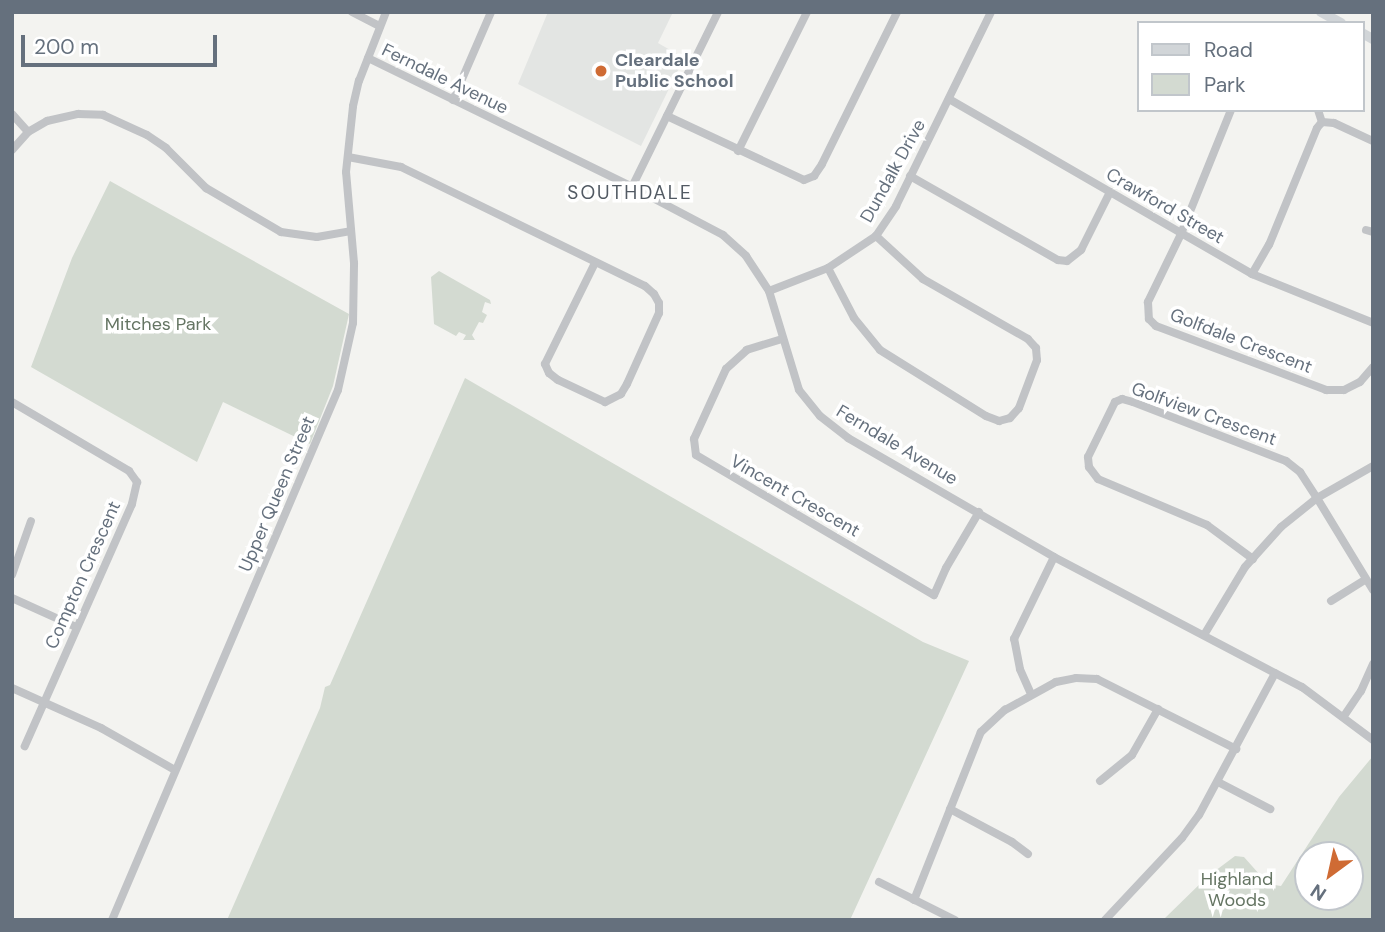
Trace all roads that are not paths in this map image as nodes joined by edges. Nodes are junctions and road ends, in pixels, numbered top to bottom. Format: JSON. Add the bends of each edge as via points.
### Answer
{"nodes":[{"id":1,"x":352,"y":12,"type":"edge"},
{"id":2,"x":386,"y":12,"type":"edge"},
{"id":3,"x":491,"y":12,"type":"edge"},
{"id":4,"x":718,"y":12,"type":"edge"},
{"id":5,"x":807,"y":12,"type":"edge"},
{"id":6,"x":897,"y":12,"type":"edge"},
{"id":7,"x":991,"y":12,"type":"edge"},
{"id":8,"x":1321,"y":12,"type":"edge"},
{"id":9,"x":1337,"y":21,"type":"edge"},
{"id":10,"x":380,"y":26,"type":"junction"},
{"id":11,"x":368,"y":58,"type":"junction"},
{"id":12,"x":949,"y":99,"type":"junction"},
{"id":13,"x":453,"y":100,"type":"junction"},
{"id":14,"x":1230,"y":112,"type":"edge"},
{"id":15,"x":1319,"y":112,"type":"edge"},
{"id":16,"x":12,"y":114,"type":"edge"},
{"id":17,"x":667,"y":116,"type":"junction"},
{"id":18,"x":1322,"y":122,"type":"junction"},
{"id":19,"x":27,"y":132,"type":"junction"},
{"id":20,"x":1373,"y":141,"type":"edge"},
{"id":21,"x":12,"y":150,"type":"edge"},
{"id":22,"x":738,"y":151,"type":"junction"},
{"id":23,"x":348,"y":157,"type":"junction"},
{"id":24,"x":910,"y":176,"type":"junction"},
{"id":25,"x":632,"y":187,"type":"junction"},
{"id":26,"x":1110,"y":192,"type":"junction"},
{"id":27,"x":350,"y":231,"type":"junction"},
{"id":28,"x":1181,"y":234,"type":"junction"},
{"id":29,"x":876,"y":236,"type":"junction"},
{"id":30,"x":595,"y":263,"type":"junction"},
{"id":31,"x":828,"y":268,"type":"junction"},
{"id":32,"x":1252,"y":274,"type":"junction"},
{"id":33,"x":769,"y":291,"type":"junction"},
{"id":34,"x":1373,"y":323,"type":"edge"},
{"id":35,"x":782,"y":339,"type":"junction"},
{"id":36,"x":1373,"y":367,"type":"edge"},
{"id":37,"x":12,"y":402,"type":"edge"},
{"id":38,"x":1373,"y":466,"type":"edge"},
{"id":39,"x":1317,"y":498,"type":"junction"},
{"id":40,"x":979,"y":512,"type":"junction"},
{"id":41,"x":31,"y":521,"type":"dead end"},
{"id":42,"x":1054,"y":557,"type":"junction"},
{"id":43,"x":1253,"y":559,"type":"junction"},
{"id":44,"x":12,"y":575,"type":"edge"},
{"id":45,"x":1366,"y":580,"type":"junction"},
{"id":46,"x":1373,"y":590,"type":"edge"},
{"id":47,"x":12,"y":598,"type":"edge"},
{"id":48,"x":1331,"y":601,"type":"dead end"},
{"id":49,"x":76,"y":627,"type":"junction"},
{"id":50,"x":1204,"y":635,"type":"junction"},
{"id":51,"x":1373,"y":664,"type":"edge"},
{"id":52,"x":1275,"y":673,"type":"junction"},
{"id":53,"x":12,"y":688,"type":"edge"},
{"id":54,"x":1031,"y":694,"type":"junction"},
{"id":55,"x":44,"y":702,"type":"junction"},
{"id":56,"x":1158,"y":709,"type":"junction"},
{"id":57,"x":1344,"y":716,"type":"junction"},
{"id":58,"x":1373,"y":740,"type":"edge"},
{"id":59,"x":25,"y":746,"type":"dead end"},
{"id":60,"x":1236,"y":749,"type":"junction"},
{"id":61,"x":175,"y":770,"type":"junction"},
{"id":62,"x":1100,"y":781,"type":"dead end"},
{"id":63,"x":1218,"y":782,"type":"junction"},
{"id":64,"x":950,"y":809,"type":"junction"},
{"id":65,"x":1270,"y":809,"type":"dead end"},
{"id":66,"x":1028,"y":854,"type":"dead end"},
{"id":67,"x":879,"y":882,"type":"dead end"},
{"id":68,"x":914,"y":900,"type":"junction"},
{"id":69,"x":112,"y":920,"type":"edge"},
{"id":70,"x":955,"y":920,"type":"edge"},
{"id":71,"x":1105,"y":920,"type":"edge"}],
"edges":[{"from":1,"to":10,"type":"street"},
{"from":2,"to":10,"type":"street","name":"Upper Queen Street"},
{"from":3,"to":13,"type":"street"},
{"from":4,"to":17,"type":"street"},
{"from":5,"to":22,"type":"street"},
{"from":6,"to":22,"type":"street","via":[[814,176],[804,180],[792,177]]},
{"from":7,"to":12,"type":"street","name":"Dundalk Drive"},
{"from":8,"to":9,"type":"main road"},
{"from":10,"to":11,"type":"street","name":"Upper Queen Street"},
{"from":11,"to":13,"type":"street","name":"Ferndale Avenue"},
{"from":11,"to":23,"type":"street","name":"Upper Queen Street","via":[[353,106]]},
{"from":12,"to":24,"type":"street","name":"Dundalk Drive"},
{"from":12,"to":26,"type":"street","name":"Crawford Street"},
{"from":13,"to":25,"type":"street","name":"Ferndale Avenue"},
{"from":14,"to":28,"type":"street","name":"Golfdale Crescent"},
{"from":15,"to":18,"type":"street"},
{"from":16,"to":19,"type":"street"},
{"from":17,"to":22,"type":"street"},
{"from":17,"to":25,"type":"street"},
{"from":18,"to":20,"type":"street"},
{"from":18,"to":32,"type":"street"},
{"from":19,"to":21,"type":"street"},
{"from":19,"to":27,"type":"street","via":[[47,121],[78,114],[103,116],[147,135],[206,188],[281,232],[317,237]]},
{"from":23,"to":27,"type":"street","name":"Upper Queen Street"},
{"from":23,"to":30,"type":"street","via":[[401,167]]},
{"from":24,"to":26,"type":"street","via":[[1030,245],[1067,261],[1081,250]]},
{"from":24,"to":29,"type":"street","name":"Dundalk Drive"},
{"from":25,"to":33,"type":"street","name":"Ferndale Avenue","via":[[723,235],[746,256]]},
{"from":26,"to":28,"type":"street","name":"Crawford Street"},
{"from":27,"to":61,"type":"street","name":"Upper Queen Street","via":[[353,323],[338,390]]},
{"from":28,"to":32,"type":"street","name":"Crawford Street"},
{"from":28,"to":36,"type":"street","name":"Golfdale Crescent","via":[[1148,302],[1149,319],[1156,326],[1326,390],[1344,390],[1360,382]]},
{"from":29,"to":31,"type":"street","name":"Dundalk Drive"},
{"from":29,"to":31,"type":"street","via":[[923,279],[1028,339],[1036,348],[1037,360],[1019,408],[1010,418],[999,421],[986,416],[880,351],[854,318]]},
{"from":30,"to":30,"type":"street","via":[[545,364],[558,380],[605,402],[621,394],[627,384],[659,313],[659,303],[645,286]]},
{"from":31,"to":33,"type":"street","name":"Dundalk Drive"},
{"from":32,"to":34,"type":"street","name":"Crawford Street"},
{"from":33,"to":35,"type":"street","name":"Ferndale Avenue"},
{"from":35,"to":40,"type":"street","name":"Ferndale Avenue","via":[[799,390],[820,416],[848,438]]},
{"from":35,"to":40,"type":"street","name":"Vincent Crescent","via":[[747,350],[726,369],[694,439],[696,455],[934,594]]},
{"from":37,"to":49,"type":"street","name":"Compton Crescent","via":[[129,471],[137,482],[132,504]]},
{"from":38,"to":39,"type":"street"},
{"from":39,"to":43,"type":"street","via":[[1281,527]]},
{"from":39,"to":43,"type":"street","name":"Golfview Crescent","via":[[1300,472],[1286,461],[1133,402],[1115,401],[1088,457],[1098,479],[1207,525]]},
{"from":39,"to":45,"type":"street"},
{"from":40,"to":42,"type":"street","name":"Ferndale Avenue"},
{"from":41,"to":44,"type":"street"},
{"from":42,"to":50,"type":"street","name":"Ferndale Avenue"},
{"from":42,"to":54,"type":"street","via":[[1014,639]]},
{"from":43,"to":50,"type":"street"},
{"from":45,"to":46,"type":"street"},
{"from":45,"to":48,"type":"street"},
{"from":47,"to":49,"type":"street"},
{"from":49,"to":55,"type":"street","name":"Compton Crescent"},
{"from":50,"to":52,"type":"street","name":"Ferndale Avenue"},
{"from":51,"to":57,"type":"street"},
{"from":52,"to":57,"type":"street","name":"Ferndale Avenue"},
{"from":52,"to":60,"type":"street"},
{"from":53,"to":55,"type":"street"},
{"from":54,"to":56,"type":"street","via":[[1076,677],[1097,679]]},
{"from":54,"to":64,"type":"street","via":[[981,732]]},
{"from":55,"to":59,"type":"street","name":"Compton Crescent"},
{"from":55,"to":61,"type":"street"},
{"from":56,"to":60,"type":"street"},
{"from":56,"to":62,"type":"street","via":[[1132,755]]},
{"from":57,"to":58,"type":"street","name":"Ferndale Avenue"},
{"from":60,"to":63,"type":"street"},
{"from":61,"to":69,"type":"street","name":"Upper Queen Street"},
{"from":63,"to":65,"type":"street"},
{"from":63,"to":71,"type":"street","via":[[1182,838]]},
{"from":64,"to":66,"type":"street"},
{"from":64,"to":68,"type":"street"},
{"from":67,"to":68,"type":"street"},
{"from":68,"to":70,"type":"street"}]}
